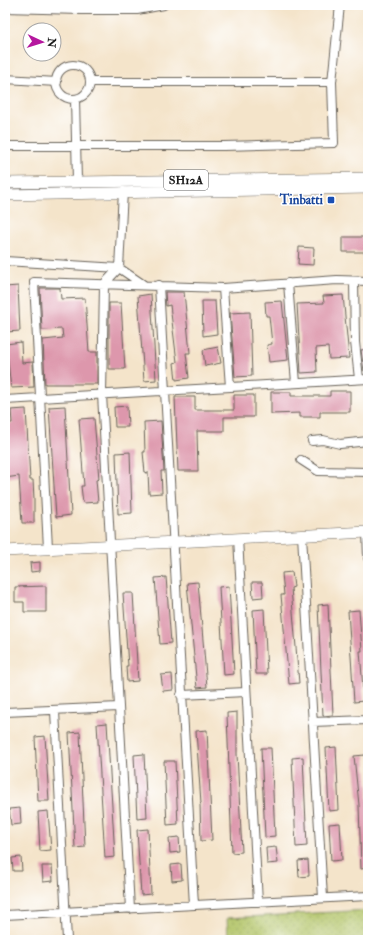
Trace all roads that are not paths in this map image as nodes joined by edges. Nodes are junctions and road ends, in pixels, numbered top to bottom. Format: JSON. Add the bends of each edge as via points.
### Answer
{"nodes":[{"id":1,"x":164,"y":5,"type":"edge"},
{"id":2,"x":340,"y":5,"type":"edge"},
{"id":3,"x":21,"y":7,"type":"edge"},
{"id":4,"x":83,"y":7,"type":"edge"},
{"id":5,"x":5,"y":8,"type":"edge"},
{"id":6,"x":5,"y":79,"type":"edge"},
{"id":7,"x":57,"y":82,"type":"junction"},
{"id":8,"x":90,"y":82,"type":"junction"},
{"id":9,"x":332,"y":82,"type":"junction"},
{"id":10,"x":75,"y":99,"type":"junction"},
{"id":11,"x":5,"y":146,"type":"edge"},
{"id":12,"x":76,"y":146,"type":"junction"},
{"id":13,"x":368,"y":178,"type":"edge"},
{"id":14,"x":5,"y":179,"type":"edge"},
{"id":15,"x":77,"y":181,"type":"junction"},
{"id":16,"x":46,"y":182,"type":"junction"},
{"id":17,"x":5,"y":184,"type":"edge"},
{"id":18,"x":368,"y":188,"type":"edge"},
{"id":19,"x":248,"y":190,"type":"junction"},
{"id":20,"x":123,"y":192,"type":"junction"},
{"id":21,"x":5,"y":194,"type":"edge"},
{"id":22,"x":368,"y":194,"type":"edge"},
{"id":23,"x":5,"y":262,"type":"edge"},
{"id":24,"x":119,"y":268,"type":"junction"},
{"id":25,"x":354,"y":281,"type":"junction"},
{"id":26,"x":368,"y":281,"type":"edge"},
{"id":27,"x":288,"y":283,"type":"junction"},
{"id":28,"x":104,"y":284,"type":"junction"},
{"id":29,"x":144,"y":285,"type":"junction"},
{"id":30,"x":159,"y":285,"type":"junction"},
{"id":31,"x":223,"y":288,"type":"junction"},
{"id":32,"x":359,"y":379,"type":"junction"},
{"id":33,"x":368,"y":379,"type":"edge"},
{"id":34,"x":296,"y":383,"type":"junction"},
{"id":35,"x":230,"y":387,"type":"junction"},
{"id":36,"x":166,"y":391,"type":"junction"},
{"id":37,"x":102,"y":394,"type":"junction"},
{"id":38,"x":40,"y":398,"type":"junction"},
{"id":39,"x":5,"y":400,"type":"edge"},
{"id":40,"x":312,"y":441,"type":"dead end"},
{"id":41,"x":368,"y":441,"type":"edge"},
{"id":42,"x":301,"y":460,"type":"dead end"},
{"id":43,"x":368,"y":472,"type":"edge"},
{"id":44,"x":367,"y":532,"type":"edge"},
{"id":45,"x":302,"y":535,"type":"junction"},
{"id":46,"x":238,"y":538,"type":"junction"},
{"id":47,"x":174,"y":542,"type":"junction"},
{"id":48,"x":111,"y":545,"type":"junction"},
{"id":49,"x":48,"y":548,"type":"junction"},
{"id":50,"x":5,"y":550,"type":"edge"},
{"id":51,"x":368,"y":558,"type":"edge"},
{"id":52,"x":246,"y":692,"type":"junction"},
{"id":53,"x":181,"y":695,"type":"junction"},
{"id":54,"x":119,"y":707,"type":"junction"},
{"id":55,"x":55,"y":711,"type":"junction"},
{"id":56,"x":5,"y":712,"type":"edge"},
{"id":57,"x":368,"y":720,"type":"edge"},
{"id":58,"x":312,"y":722,"type":"junction"},
{"id":59,"x":368,"y":896,"type":"edge"},
{"id":60,"x":323,"y":898,"type":"junction"},
{"id":61,"x":258,"y":902,"type":"junction"},
{"id":62,"x":194,"y":905,"type":"junction"},
{"id":63,"x":130,"y":909,"type":"junction"},
{"id":64,"x":66,"y":912,"type":"junction"},
{"id":65,"x":5,"y":915,"type":"edge"},
{"id":66,"x":67,"y":940,"type":"edge"}],
"edges":[{"from":1,"to":4,"type":"street","via":[[137,10]]},
{"from":2,"to":9,"type":"street"},
{"from":3,"to":4,"type":"street"},
{"from":3,"to":5,"type":"street"},
{"from":6,"to":7,"type":"street"},
{"from":7,"to":8,"type":"street","via":[[62,70],[75,65],[88,73]]},
{"from":7,"to":10,"type":"street","via":[[62,95]]},
{"from":8,"to":9,"type":"street"},
{"from":8,"to":10,"type":"street","via":[[87,93]]},
{"from":9,"to":12,"type":"street","via":[[334,143]]},
{"from":10,"to":12,"type":"street"},
{"from":11,"to":12,"type":"street"},
{"from":12,"to":15,"type":"street"},
{"from":13,"to":15,"type":"main road","number":"SH12A"},
{"from":14,"to":16,"type":"street"},
{"from":15,"to":16,"type":"main road","number":"SH12A"},
{"from":16,"to":17,"type":"main road","number":"SH12A"},
{"from":18,"to":19,"type":"main road","number":"SH12A"},
{"from":19,"to":20,"type":"main road","number":"SH12A"},
{"from":19,"to":22,"type":"main road","number":"SH12A","via":[[259,194],[294,196]]},
{"from":20,"to":21,"type":"main road","number":"SH12A"},
{"from":20,"to":24,"type":"street"},
{"from":23,"to":24,"type":"street"},
{"from":24,"to":28,"type":"street"},
{"from":24,"to":29,"type":"street"},
{"from":25,"to":26,"type":"street"},
{"from":25,"to":27,"type":"street"},
{"from":25,"to":32,"type":"street","via":[[355,342]]},
{"from":27,"to":31,"type":"street"},
{"from":27,"to":34,"type":"street"},
{"from":28,"to":29,"type":"street"},
{"from":28,"to":37,"type":"street"},
{"from":28,"to":38,"type":"street","via":[[34,282]]},
{"from":29,"to":30,"type":"street"},
{"from":30,"to":31,"type":"street"},
{"from":30,"to":36,"type":"street"},
{"from":31,"to":35,"type":"street"},
{"from":32,"to":33,"type":"street"},
{"from":32,"to":34,"type":"street"},
{"from":34,"to":35,"type":"street"},
{"from":35,"to":36,"type":"street"},
{"from":36,"to":37,"type":"street"},
{"from":36,"to":47,"type":"street"},
{"from":37,"to":38,"type":"street"},
{"from":37,"to":48,"type":"street"},
{"from":38,"to":39,"type":"street"},
{"from":38,"to":49,"type":"street"},
{"from":40,"to":41,"type":"street","via":[[323,440],[340,444]]},
{"from":42,"to":43,"type":"street","via":[[318,471]]},
{"from":44,"to":45,"type":"main road"},
{"from":44,"to":51,"type":"street"},
{"from":45,"to":46,"type":"main road"},
{"from":45,"to":58,"type":"street"},
{"from":46,"to":47,"type":"main road"},
{"from":46,"to":52,"type":"street"},
{"from":47,"to":48,"type":"main road"},
{"from":47,"to":53,"type":"street"},
{"from":48,"to":49,"type":"main road"},
{"from":48,"to":54,"type":"street"},
{"from":49,"to":50,"type":"main road"},
{"from":52,"to":53,"type":"street"},
{"from":52,"to":61,"type":"street"},
{"from":53,"to":62,"type":"street"},
{"from":54,"to":55,"type":"street"},
{"from":54,"to":63,"type":"street"},
{"from":55,"to":56,"type":"street"},
{"from":55,"to":64,"type":"street"},
{"from":57,"to":58,"type":"street"},
{"from":58,"to":60,"type":"street"},
{"from":59,"to":60,"type":"street"},
{"from":60,"to":61,"type":"street"},
{"from":61,"to":62,"type":"street"},
{"from":62,"to":63,"type":"street"},
{"from":63,"to":64,"type":"street"},
{"from":64,"to":65,"type":"street"},
{"from":64,"to":66,"type":"street"}]}
